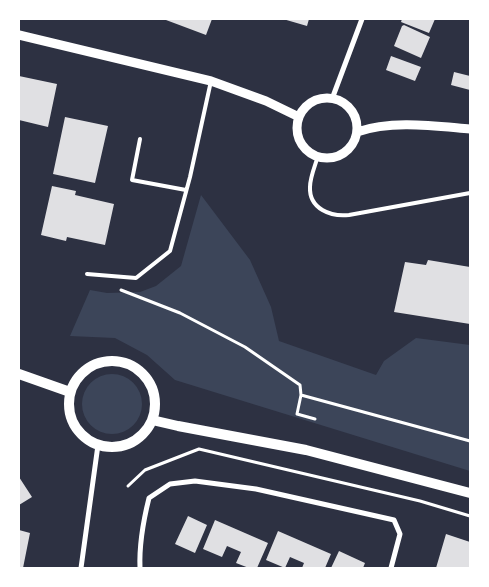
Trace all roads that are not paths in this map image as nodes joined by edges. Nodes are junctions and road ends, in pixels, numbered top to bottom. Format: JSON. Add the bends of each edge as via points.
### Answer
{"nodes":[{"id":1,"x":362,"y":19,"type":"edge"},
{"id":2,"x":19,"y":35,"type":"edge"},
{"id":3,"x":211,"y":81,"type":"junction"},
{"id":4,"x":332,"y":99,"type":"junction"},
{"id":5,"x":299,"y":117,"type":"junction"},
{"id":6,"x":470,"y":129,"type":"edge"},
{"id":7,"x":357,"y":132,"type":"junction"},
{"id":8,"x":140,"y":139,"type":"dead end"},
{"id":9,"x":318,"y":156,"type":"junction"},
{"id":10,"x":186,"y":190,"type":"junction"},
{"id":11,"x":470,"y":193,"type":"edge"},
{"id":12,"x":87,"y":274,"type":"dead end"},
{"id":13,"x":19,"y":374,"type":"edge"},
{"id":14,"x":70,"y":392,"type":"junction"},
{"id":15,"x":152,"y":420,"type":"junction"},
{"id":16,"x":98,"y":445,"type":"junction"},
{"id":17,"x":470,"y":493,"type":"edge"},
{"id":18,"x":81,"y":568,"type":"edge"},
{"id":19,"x":140,"y":568,"type":"edge"},
{"id":20,"x":391,"y":568,"type":"edge"}],
"edges":[{"from":1,"to":4,"type":"street"},
{"from":2,"to":3,"type":"street"},
{"from":3,"to":5,"type":"street"},
{"from":3,"to":10,"type":"lane"},
{"from":4,"to":5,"type":"street","via":[[313,102]]},
{"from":4,"to":7,"type":"street","via":[[341,102],[354,114]]},
{"from":5,"to":9,"type":"street","via":[[297,126],[301,143]]},
{"from":6,"to":7,"type":"street","via":[[400,126],[371,127]]},
{"from":7,"to":9,"type":"street","via":[[349,149],[341,155],[332,158]]},
{"from":8,"to":10,"type":"lane","via":[[132,180]]},
{"from":9,"to":11,"type":"lane","via":[[311,193],[319,208],[330,214],[349,215]]},
{"from":10,"to":12,"type":"lane","via":[[170,251],[136,278]]},
{"from":13,"to":14,"type":"main road"},
{"from":14,"to":15,"type":"main road","via":[[80,376],[91,367],[104,362],[132,366],[151,387],[155,401]]},
{"from":14,"to":16,"type":"main road","via":[[70,415],[76,428]]},
{"from":15,"to":16,"type":"main road","via":[[138,438],[126,445]]},
{"from":15,"to":17,"type":"main road","via":[[306,450]]},
{"from":16,"to":18,"type":"street"},
{"from":19,"to":20,"type":"street","via":[[141,534],[149,498],[170,484],[195,481],[256,489],[394,520],[400,534]]}]}
